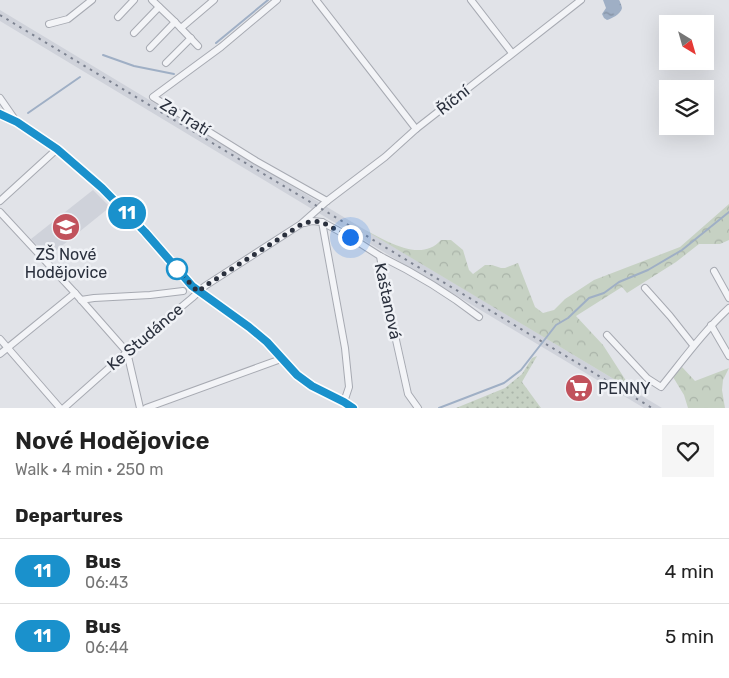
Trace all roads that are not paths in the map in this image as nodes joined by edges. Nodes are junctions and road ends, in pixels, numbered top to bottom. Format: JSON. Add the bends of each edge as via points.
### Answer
{"nodes":[{"id":1,"x":92,"y":0,"type":"edge"},
{"id":2,"x":134,"y":0,"type":"edge"},
{"id":3,"x":152,"y":0,"type":"edge"},
{"id":4,"x":214,"y":0,"type":"edge"},
{"id":5,"x":277,"y":0,"type":"edge"},
{"id":6,"x":316,"y":0,"type":"edge"},
{"id":7,"x":471,"y":0,"type":"edge"},
{"id":8,"x":581,"y":0,"type":"edge"},
{"id":9,"x":159,"y":7,"type":"junction"},
{"id":10,"x":118,"y":17,"type":"dead end"},
{"id":11,"x":175,"y":22,"type":"junction"},
{"id":12,"x":49,"y":24,"type":"dead end"},
{"id":13,"x":181,"y":28,"type":"junction"},
{"id":14,"x":134,"y":32,"type":"dead end"},
{"id":15,"x":191,"y":38,"type":"junction"},
{"id":16,"x":198,"y":46,"type":"dead end"},
{"id":17,"x":150,"y":48,"type":"dead end"},
{"id":18,"x":512,"y":53,"type":"junction"},
{"id":19,"x":166,"y":63,"type":"dead end"},
{"id":20,"x":0,"y":98,"type":"edge"},
{"id":21,"x":0,"y":114,"type":"edge"},
{"id":22,"x":17,"y":122,"type":"junction"},
{"id":23,"x":416,"y":129,"type":"junction"},
{"id":24,"x":57,"y":149,"type":"junction"},
{"id":25,"x":0,"y":201,"type":"edge"},
{"id":26,"x":327,"y":202,"type":"junction"},
{"id":27,"x":0,"y":212,"type":"edge"},
{"id":28,"x":322,"y":222,"type":"junction"},
{"id":29,"x":302,"y":224,"type":"junction"},
{"id":30,"x":380,"y":256,"type":"junction"},
{"id":31,"x":717,"y":273,"type":"dead end"},
{"id":32,"x":645,"y":288,"type":"dead end"},
{"id":33,"x":183,"y":291,"type":"dead end"},
{"id":34,"x":198,"y":292,"type":"junction"},
{"id":35,"x":75,"y":293,"type":"junction"},
{"id":36,"x":729,"y":298,"type":"edge"},
{"id":37,"x":81,"y":300,"type":"junction"},
{"id":38,"x":729,"y":308,"type":"edge"},
{"id":39,"x":479,"y":317,"type":"dead end"},
{"id":40,"x":711,"y":325,"type":"junction"},
{"id":41,"x":607,"y":335,"type":"dead end"},
{"id":42,"x":0,"y":339,"type":"edge"},
{"id":43,"x":693,"y":346,"type":"junction"},
{"id":44,"x":8,"y":348,"type":"junction"},
{"id":45,"x":126,"y":352,"type":"junction"},
{"id":46,"x":0,"y":354,"type":"edge"},
{"id":47,"x":729,"y":356,"type":"edge"},
{"id":48,"x":281,"y":359,"type":"junction"},
{"id":49,"x":344,"y":402,"type":"junction"},
{"id":50,"x":60,"y":408,"type":"edge"},
{"id":51,"x":64,"y":408,"type":"edge"},
{"id":52,"x":140,"y":408,"type":"edge"},
{"id":53,"x":146,"y":408,"type":"edge"},
{"id":54,"x":353,"y":408,"type":"edge"},
{"id":55,"x":418,"y":408,"type":"edge"}],
"edges":[{"from":1,"to":12,"type":"street","via":[[68,19]]},
{"from":2,"to":10,"type":"street"},
{"from":3,"to":9,"type":"street"},
{"from":4,"to":13,"type":"street"},
{"from":5,"to":26,"type":"street","name":"Za Tratí","via":[[221,47],[153,97]]},
{"from":6,"to":23,"type":"street"},
{"from":7,"to":18,"type":"street"},
{"from":8,"to":18,"type":"street","name":"Říční"},
{"from":9,"to":11,"type":"street"},
{"from":9,"to":14,"type":"street"},
{"from":11,"to":13,"type":"street"},
{"from":11,"to":17,"type":"street"},
{"from":13,"to":15,"type":"street"},
{"from":15,"to":16,"type":"street"},
{"from":15,"to":19,"type":"street"},
{"from":18,"to":23,"type":"street","name":"Říční"},
{"from":20,"to":22,"type":"street"},
{"from":21,"to":22,"type":"main road"},
{"from":22,"to":24,"type":"main road"},
{"from":23,"to":26,"type":"street","name":"Říční"},
{"from":24,"to":25,"type":"street"},
{"from":24,"to":34,"type":"main road","via":[[102,188]]},
{"from":26,"to":29,"type":"street","name":"Ke Studánce"},
{"from":27,"to":35,"type":"street"},
{"from":28,"to":29,"type":"street"},
{"from":28,"to":30,"type":"street","name":"Kaštanová"},
{"from":28,"to":49,"type":"street","via":[[349,387]]},
{"from":29,"to":34,"type":"street","name":"Ke Studánce"},
{"from":30,"to":39,"type":"street","via":[[411,271]]},
{"from":30,"to":55,"type":"street","name":"Kaštanová","via":[[408,394]]},
{"from":31,"to":36,"type":"street"},
{"from":32,"to":43,"type":"street"},
{"from":33,"to":37,"type":"street"},
{"from":34,"to":45,"type":"street","name":"Ke Studánce"},
{"from":34,"to":48,"type":"main road","via":[[249,327]]},
{"from":35,"to":37,"type":"street"},
{"from":35,"to":44,"type":"street"},
{"from":37,"to":45,"type":"street"},
{"from":38,"to":40,"type":"street"},
{"from":40,"to":43,"type":"street"},
{"from":40,"to":47,"type":"street"},
{"from":41,"to":43,"type":"street","via":[[647,378],[661,387]]},
{"from":42,"to":44,"type":"street"},
{"from":44,"to":46,"type":"street"},
{"from":44,"to":50,"type":"street"},
{"from":45,"to":51,"type":"street","name":"Ke Studánce"},
{"from":45,"to":52,"type":"street"},
{"from":48,"to":49,"type":"main road","via":[[312,386]]},
{"from":48,"to":53,"type":"street"},
{"from":49,"to":54,"type":"main road"}]}
